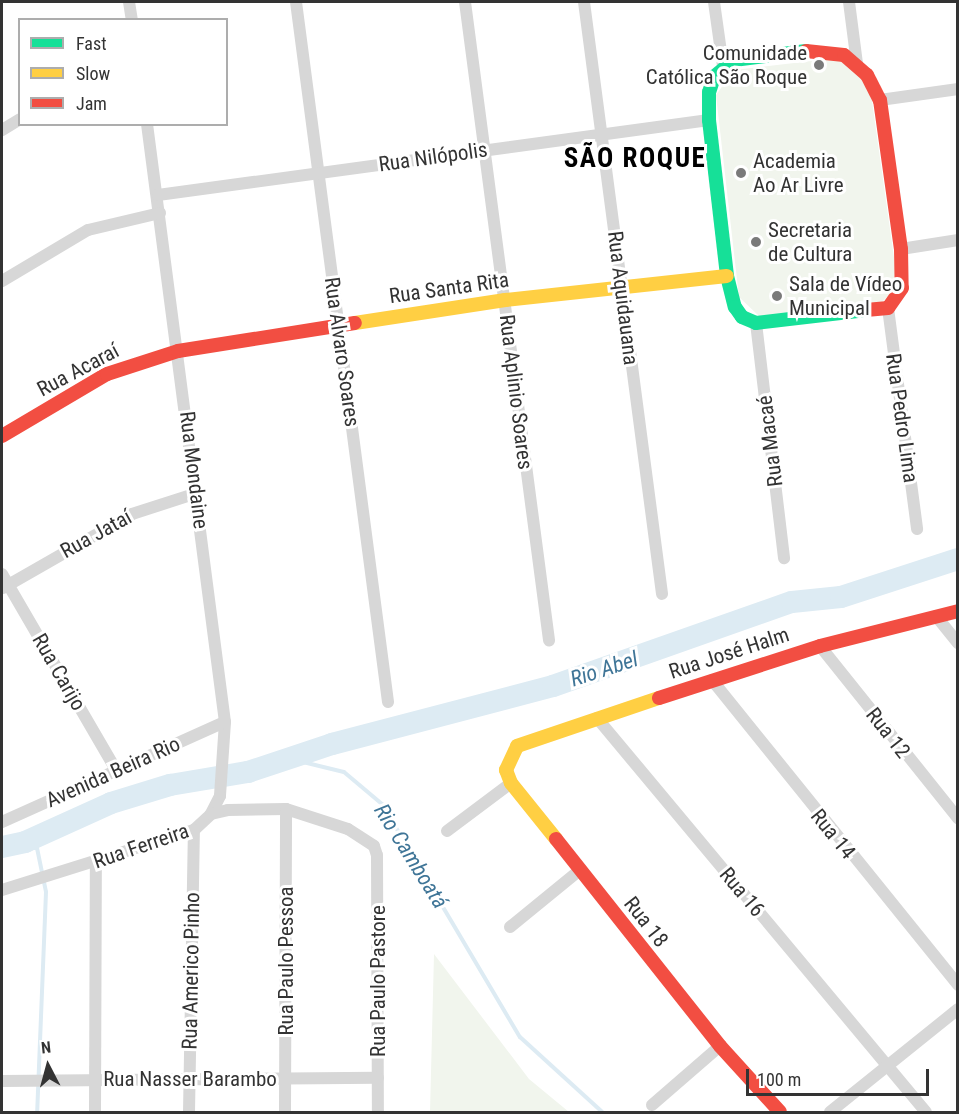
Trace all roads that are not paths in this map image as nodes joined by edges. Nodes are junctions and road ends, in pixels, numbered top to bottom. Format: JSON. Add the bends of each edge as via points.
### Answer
{"nodes":[{"id":1,"x":129,"y":2,"type":"edge"},
{"id":2,"x":296,"y":2,"type":"edge"},
{"id":3,"x":465,"y":2,"type":"edge"},
{"id":4,"x":584,"y":2,"type":"edge"},
{"id":5,"x":714,"y":2,"type":"edge"},
{"id":6,"x":849,"y":2,"type":"edge"},
{"id":7,"x":132,"y":18,"type":"edge"},
{"id":8,"x":857,"y":64,"type":"junction"},
{"id":9,"x":723,"y":66,"type":"junction"},
{"id":10,"x":957,"y":89,"type":"edge"},
{"id":11,"x":880,"y":100,"type":"junction"},
{"id":12,"x":708,"y":120,"type":"junction"},
{"id":13,"x":18,"y":121,"type":"edge"},
{"id":14,"x":147,"y":126,"type":"edge"},
{"id":15,"x":2,"y":130,"type":"edge"},
{"id":16,"x":602,"y":136,"type":"junction"},
{"id":17,"x":486,"y":150,"type":"junction"},
{"id":18,"x":317,"y":173,"type":"junction"},
{"id":19,"x":158,"y":195,"type":"junction"},
{"id":20,"x":160,"y":213,"type":"junction"},
{"id":21,"x":957,"y":240,"type":"edge"},
{"id":22,"x":901,"y":249,"type":"junction"},
{"id":23,"x":727,"y":276,"type":"junction"},
{"id":24,"x":2,"y":281,"type":"edge"},
{"id":25,"x":621,"y":288,"type":"junction"},
{"id":26,"x":505,"y":300,"type":"junction"},
{"id":27,"x":888,"y":308,"type":"junction"},
{"id":28,"x":756,"y":323,"type":"junction"},
{"id":29,"x":338,"y":325,"type":"junction"},
{"id":30,"x":178,"y":351,"type":"junction"},
{"id":31,"x":2,"y":436,"type":"edge"},
{"id":32,"x":197,"y":493,"type":"junction"},
{"id":33,"x":917,"y":528,"type":"dead end"},
{"id":34,"x":784,"y":558,"type":"dead end"},
{"id":35,"x":4,"y":583,"type":"edge"},
{"id":36,"x":662,"y":594,"type":"dead end"},
{"id":37,"x":957,"y":611,"type":"edge"},
{"id":38,"x":936,"y":616,"type":"junction"},
{"id":39,"x":549,"y":640,"type":"dead end"},
{"id":40,"x":957,"y":642,"type":"edge"},
{"id":41,"x":820,"y":646,"type":"junction"},
{"id":42,"x":712,"y":680,"type":"junction"},
{"id":43,"x":388,"y":702,"type":"dead end"},
{"id":44,"x":597,"y":718,"type":"junction"},
{"id":45,"x":225,"y":722,"type":"junction"},
{"id":46,"x":116,"y":770,"type":"junction"},
{"id":47,"x":511,"y":783,"type":"junction"},
{"id":48,"x":286,"y":809,"type":"junction"},
{"id":49,"x":211,"y":814,"type":"junction"},
{"id":50,"x":957,"y":818,"type":"edge"},
{"id":51,"x":2,"y":822,"type":"edge"},
{"id":52,"x":194,"y":830,"type":"junction"},
{"id":53,"x":447,"y":831,"type":"dead end"},
{"id":54,"x":376,"y":849,"type":"joint"},
{"id":55,"x":96,"y":861,"type":"junction"},
{"id":56,"x":580,"y":870,"type":"junction"},
{"id":57,"x":2,"y":890,"type":"edge"},
{"id":58,"x":510,"y":927,"type":"dead end"},
{"id":59,"x":957,"y":985,"type":"edge"},
{"id":60,"x":957,"y":1009,"type":"edge"},
{"id":61,"x":720,"y":1046,"type":"junction"},
{"id":62,"x":886,"y":1065,"type":"junction"},
{"id":63,"x":378,"y":1077,"type":"junction"},
{"id":64,"x":286,"y":1078,"type":"junction"},
{"id":65,"x":189,"y":1079,"type":"junction"},
{"id":66,"x":95,"y":1080,"type":"junction"},
{"id":67,"x":2,"y":1081,"type":"edge"},
{"id":68,"x":652,"y":1105,"type":"dead end"},
{"id":69,"x":95,"y":1113,"type":"edge"},
{"id":70,"x":189,"y":1113,"type":"edge"},
{"id":71,"x":285,"y":1113,"type":"edge"},
{"id":72,"x":378,"y":1113,"type":"edge"},
{"id":73,"x":780,"y":1113,"type":"edge"},
{"id":74,"x":830,"y":1113,"type":"edge"},
{"id":75,"x":926,"y":1113,"type":"edge"}],
"edges":[{"from":1,"to":7,"type":"street"},
{"from":2,"to":18,"type":"street","name":"Rua Alvaro Soares"},
{"from":3,"to":17,"type":"street","name":"Rua Aplinio Soares"},
{"from":4,"to":16,"type":"street","name":"Rua Aquidauana"},
{"from":5,"to":9,"type":"street"},
{"from":6,"to":8,"type":"street"},
{"from":8,"to":9,"type":"street","via":[[835,53],[806,51],[742,58]]},
{"from":8,"to":11,"type":"street"},
{"from":9,"to":12,"type":"street","via":[[709,92]]},
{"from":10,"to":11,"type":"street"},
{"from":11,"to":22,"type":"street"},
{"from":12,"to":16,"type":"street","name":"Rua Nilópolis"},
{"from":12,"to":23,"type":"street"},
{"from":13,"to":15,"type":"street"},
{"from":14,"to":19,"type":"street","name":"Rua Mondaine"},
{"from":16,"to":17,"type":"street","name":"Rua Nilópolis"},
{"from":16,"to":25,"type":"street","name":"Rua Aquidauana"},
{"from":17,"to":18,"type":"street","name":"Rua Nilópolis"},
{"from":17,"to":26,"type":"street","name":"Rua Aplinio Soares"},
{"from":18,"to":19,"type":"street","name":"Rua Nilópolis"},
{"from":18,"to":29,"type":"street","name":"Rua Alvaro Soares"},
{"from":19,"to":20,"type":"street","name":"Rua Mondaine"},
{"from":20,"to":24,"type":"street","via":[[88,230]]},
{"from":20,"to":30,"type":"street","name":"Rua Mondaine"},
{"from":21,"to":22,"type":"street"},
{"from":22,"to":27,"type":"street","via":[[902,288]]},
{"from":23,"to":25,"type":"street","name":"Rua Santa Rita"},
{"from":23,"to":28,"type":"street","via":[[735,307],[742,317]]},
{"from":25,"to":26,"type":"street","name":"Rua Santa Rita"},
{"from":25,"to":36,"type":"street","name":"Rua Aquidauana"},
{"from":26,"to":29,"type":"street","name":"Rua Santa Rita"},
{"from":26,"to":39,"type":"street","name":"Rua Aplinio Soares"},
{"from":27,"to":28,"type":"street"},
{"from":27,"to":33,"type":"street","name":"Rua Pedro Lima"},
{"from":28,"to":34,"type":"street","name":"Rua Macaé"},
{"from":29,"to":30,"type":"street","name":"Rua Santa Rita"},
{"from":29,"to":43,"type":"street","name":"Rua Alvaro Soares"},
{"from":30,"to":31,"type":"street","name":"Rua Acaraí","via":[[106,374]]},
{"from":30,"to":32,"type":"street","name":"Rua Mondaine"},
{"from":32,"to":35,"type":"street","name":"Rua Jataí","via":[[132,514]]},
{"from":32,"to":45,"type":"street","name":"Rua Mondaine"},
{"from":35,"to":46,"type":"street","name":"Rua Carijo"},
{"from":37,"to":38,"type":"street","name":"Rua José Halm"},
{"from":38,"to":40,"type":"street"},
{"from":38,"to":41,"type":"street","name":"Rua José Halm"},
{"from":41,"to":42,"type":"street","name":"Rua José Halm"},
{"from":41,"to":50,"type":"street","name":"Rua 12"},
{"from":42,"to":44,"type":"street","name":"Rua José Halm"},
{"from":42,"to":59,"type":"street","name":"Rua 14"},
{"from":44,"to":47,"type":"street","name":"Rua José Halm","via":[[517,746],[506,770]]},
{"from":44,"to":62,"type":"street","name":"Rua 16"},
{"from":45,"to":46,"type":"street","name":"Avenida Beira Rio"},
{"from":45,"to":49,"type":"street","name":"Rua Mondaine","via":[[220,796]]},
{"from":46,"to":51,"type":"street","name":"Avenida Beira Rio"},
{"from":47,"to":53,"type":"street"},
{"from":47,"to":56,"type":"street","name":"Rua 18"},
{"from":48,"to":49,"type":"street","name":"Rua Ferreira","via":[[244,808]]},
{"from":48,"to":54,"type":"street","name":"Rua Ferreira","via":[[348,830]]},
{"from":48,"to":64,"type":"street","name":"Rua Paulo Pessoa"},
{"from":49,"to":52,"type":"street","name":"Rua Ferreira"},
{"from":52,"to":55,"type":"street","name":"Rua Ferreira"},
{"from":52,"to":65,"type":"street","name":"Rua Americo Pinho"},
{"from":54,"to":63,"type":"street","name":"Rua Paulo Pastore"},
{"from":55,"to":57,"type":"street","name":"Rua Ferreira"},
{"from":55,"to":66,"type":"street"},
{"from":56,"to":58,"type":"street"},
{"from":56,"to":61,"type":"street","name":"Rua 18"},
{"from":60,"to":62,"type":"street"},
{"from":61,"to":68,"type":"street"},
{"from":61,"to":73,"type":"street","name":"Rua 18"},
{"from":62,"to":74,"type":"street"},
{"from":62,"to":75,"type":"street","name":"Rua 16"},
{"from":63,"to":64,"type":"street","name":"Rua Nasser Barambo"},
{"from":63,"to":72,"type":"street","name":"Rua Paulo Pastore"},
{"from":64,"to":65,"type":"street","name":"Rua Nasser Barambo"},
{"from":64,"to":71,"type":"street","name":"Rua Paulo Pessoa"},
{"from":65,"to":66,"type":"street","name":"Rua Nasser Barambo"},
{"from":65,"to":70,"type":"street","name":"Rua Americo Pinho"},
{"from":66,"to":67,"type":"street","name":"Rua Nasser Barambo"},
{"from":66,"to":69,"type":"street"}]}
